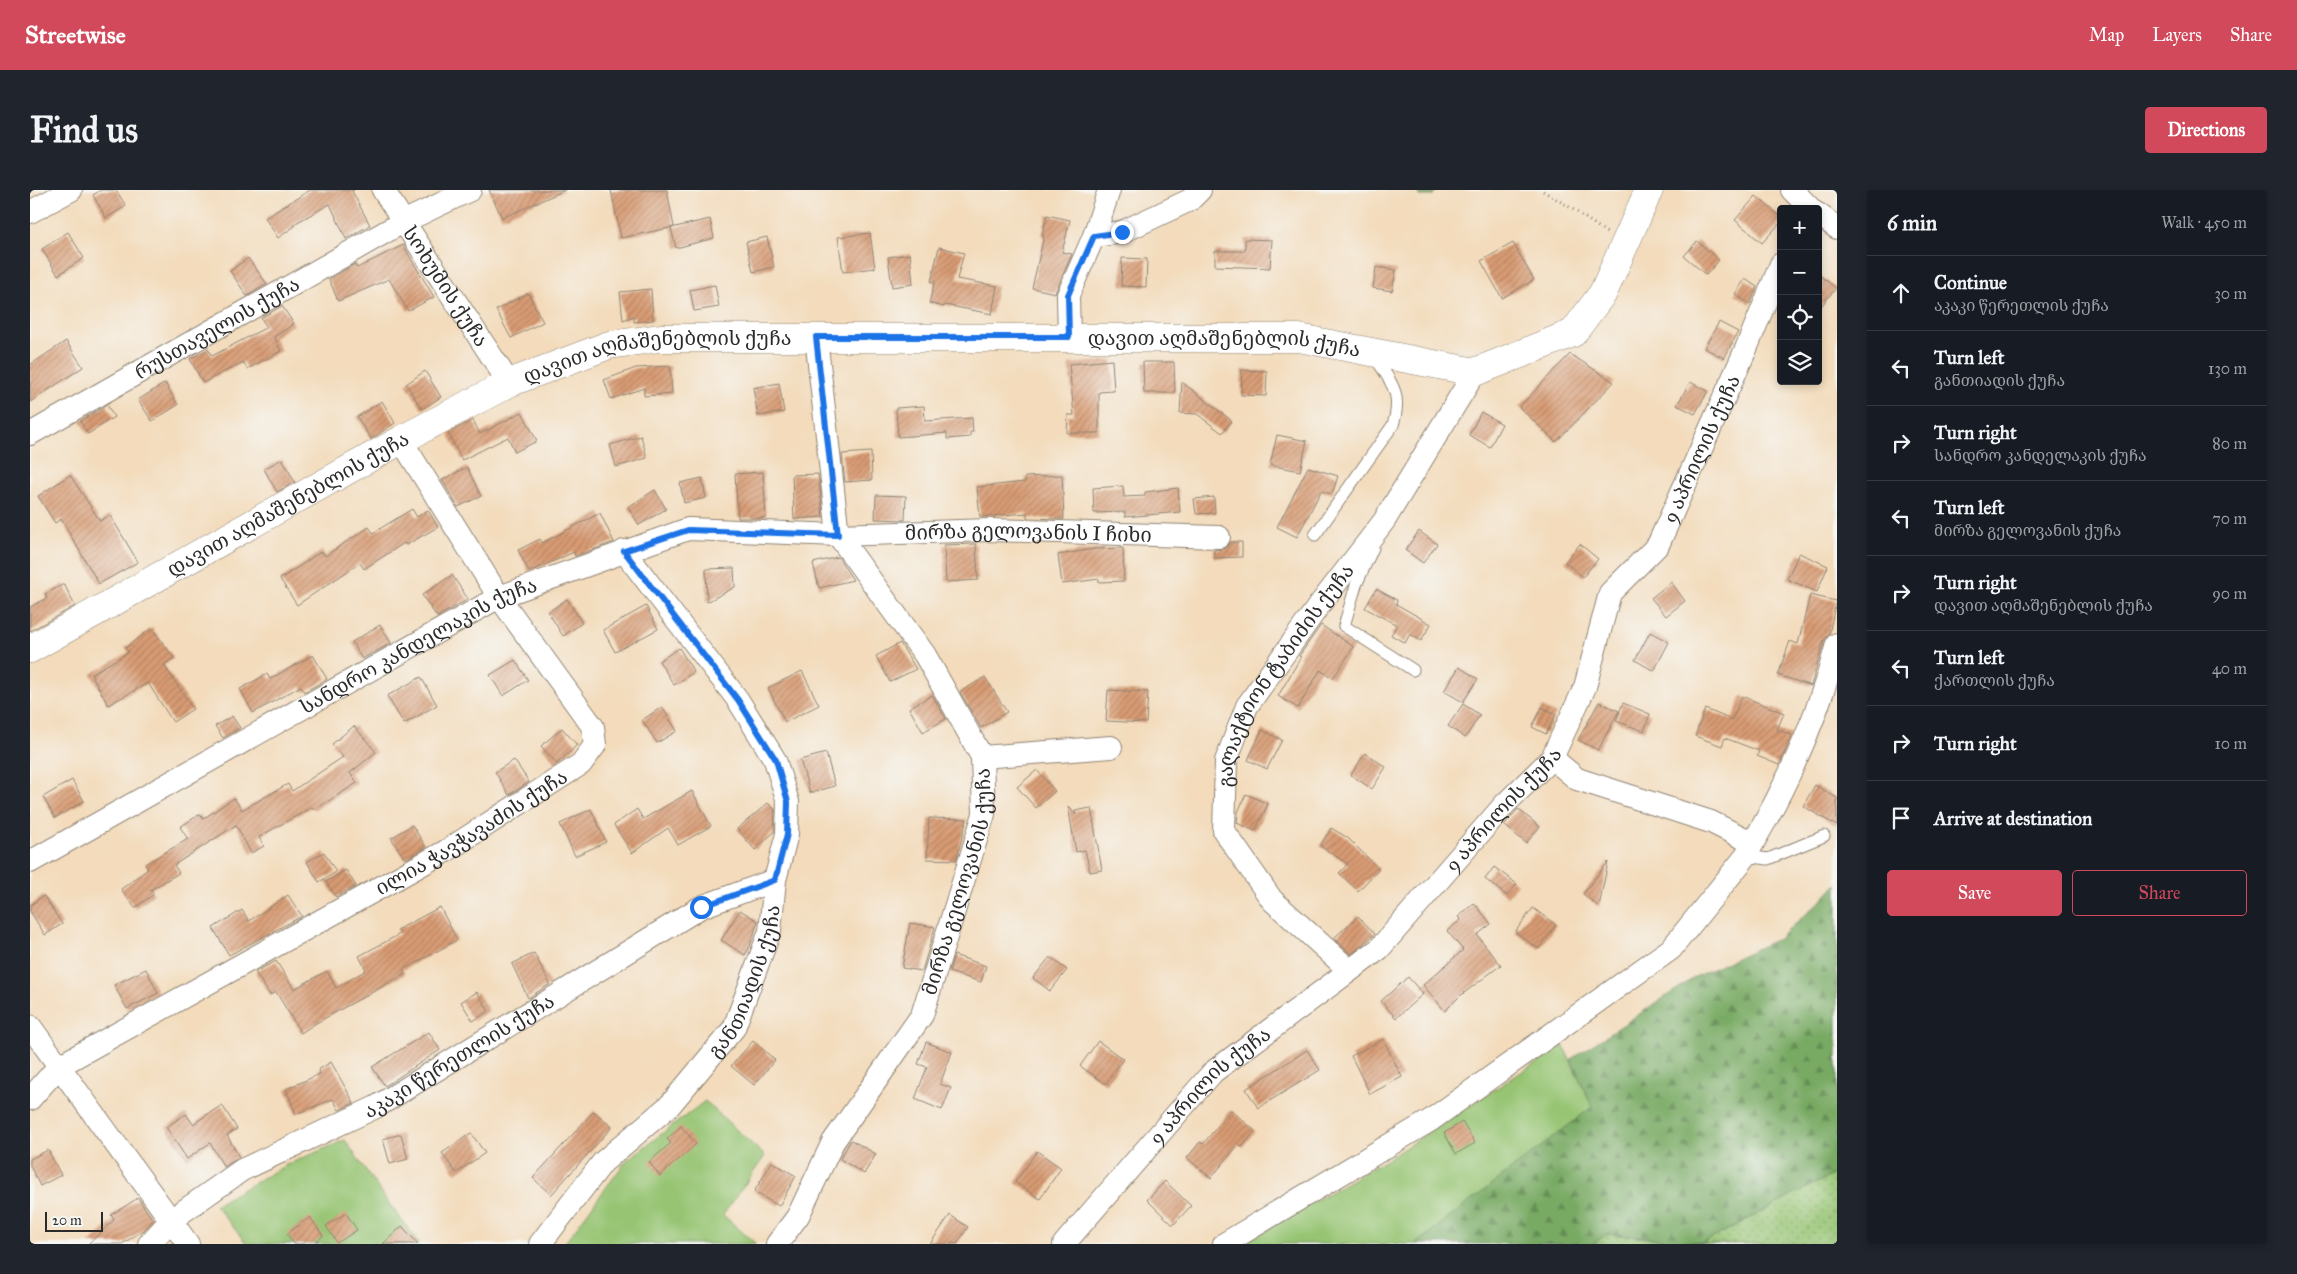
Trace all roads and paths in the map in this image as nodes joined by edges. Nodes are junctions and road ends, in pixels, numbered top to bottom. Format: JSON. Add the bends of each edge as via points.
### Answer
{"nodes":[{"id":1,"x":71,"y":190,"type":"edge"},
{"id":2,"x":383,"y":190,"type":"edge"},
{"id":3,"x":470,"y":190,"type":"edge"},
{"id":4,"x":1110,"y":190,"type":"edge"},
{"id":5,"x":1200,"y":190,"type":"edge"},
{"id":6,"x":1649,"y":190,"type":"edge"},
{"id":7,"x":1543,"y":191,"type":"dead end"},
{"id":8,"x":1808,"y":203,"type":"edge"},
{"id":9,"x":30,"y":212,"type":"edge"},
{"id":10,"x":403,"y":222,"type":"junction"},
{"id":11,"x":1837,"y":228,"type":"edge"},
{"id":12,"x":1094,"y":236,"type":"junction"},
{"id":13,"x":1624,"y":245,"type":"junction"},
{"id":14,"x":1777,"y":274,"type":"edge"},
{"id":15,"x":816,"y":337,"type":"junction"},
{"id":16,"x":1069,"y":337,"type":"junction"},
{"id":17,"x":1372,"y":352,"type":"junction"},
{"id":18,"x":1475,"y":372,"type":"junction"},
{"id":19,"x":510,"y":383,"type":"junction"},
{"id":20,"x":30,"y":434,"type":"edge"},
{"id":21,"x":401,"y":440,"type":"junction"},
{"id":22,"x":1384,"y":521,"type":"junction"},
{"id":23,"x":838,"y":535,"type":"junction"},
{"id":24,"x":1315,"y":535,"type":"dead end"},
{"id":25,"x":1219,"y":537,"type":"dead end"},
{"id":26,"x":624,"y":551,"type":"junction"},
{"id":27,"x":500,"y":597,"type":"junction"},
{"id":28,"x":1837,"y":644,"type":"edge"},
{"id":29,"x":30,"y":649,"type":"edge"},
{"id":30,"x":1413,"y":670,"type":"dead end"},
{"id":31,"x":1111,"y":747,"type":"dead end"},
{"id":32,"x":982,"y":757,"type":"junction"},
{"id":33,"x":1552,"y":758,"type":"junction"},
{"id":34,"x":1824,"y":836,"type":"dead end"},
{"id":35,"x":1750,"y":849,"type":"junction"},
{"id":36,"x":30,"y":862,"type":"edge"},
{"id":37,"x":775,"y":880,"type":"junction"},
{"id":38,"x":1349,"y":970,"type":"junction"},
{"id":39,"x":30,"y":1026,"type":"edge"},
{"id":40,"x":59,"y":1066,"type":"junction"},
{"id":41,"x":30,"y":1099,"type":"edge"},
{"id":42,"x":171,"y":1220,"type":"junction"},
{"id":43,"x":150,"y":1244,"type":"edge"},
{"id":44,"x":188,"y":1244,"type":"edge"},
{"id":45,"x":540,"y":1244,"type":"edge"},
{"id":46,"x":777,"y":1244,"type":"edge"},
{"id":47,"x":1064,"y":1244,"type":"edge"},
{"id":48,"x":1224,"y":1244,"type":"edge"}],
"edges":[{"from":1,"to":9,"type":"street"},
{"from":2,"to":10,"type":"street","name":"სოხუმის ქუჩა"},
{"from":3,"to":10,"type":"street","name":"რუსთაველის ქუჩა"},
{"from":4,"to":12,"type":"street"},
{"from":5,"to":12,"type":"street","via":[[1190,200],[1122,232]]},
{"from":6,"to":13,"type":"street"},
{"from":7,"to":13,"type":"path"},
{"from":8,"to":11,"type":"street"},
{"from":10,"to":19,"type":"street","name":"სოხუმის ქუჩა"},
{"from":10,"to":20,"type":"street","name":"რუსთაველის ქუჩა"},
{"from":12,"to":16,"type":"street","via":[[1068,295]]},
{"from":13,"to":18,"type":"street","via":[[1603,293],[1573,333]]},
{"from":14,"to":33,"type":"street","name":"9 აპრილის ქუჩა","via":[[1658,545],[1610,593],[1584,687]]},
{"from":15,"to":16,"type":"street","name":"დავით აღმაშენებლის ქუჩა"},
{"from":15,"to":19,"type":"street","name":"დავით აღმაშენებლის ქუჩა","via":[[660,338],[609,345]]},
{"from":15,"to":23,"type":"street","name":"მირზა გელოვანის ქუჩა"},
{"from":16,"to":17,"type":"street","name":"დავით აღმაშენებლის ქუჩა","via":[[1299,338]]},
{"from":17,"to":18,"type":"street","name":"დავით აღმაშენებლის ქუჩა"},
{"from":17,"to":24,"type":"lane","via":[[1397,394],[1393,426]]},
{"from":18,"to":22,"type":"street","name":"გალაქტიონ ტაბიძის ქუჩა"},
{"from":19,"to":21,"type":"street","name":"დავით აღმაშენებლის ქუჩა"},
{"from":21,"to":27,"type":"street","name":"ილია ჭავჭავაძის ქუჩა"},
{"from":21,"to":29,"type":"street","name":"დავით აღმაშენებლის ქუჩა"},
{"from":22,"to":30,"type":"lane","via":[[1356,585],[1344,626]]},
{"from":22,"to":38,"type":"street","name":"გალაქტიონ ტაბიძის ქუჩა","via":[[1247,706],[1226,761],[1224,831],[1272,900]]},
{"from":23,"to":25,"type":"street","name":"მირზა გელოვანის I ჩიხი","via":[[990,530]]},
{"from":23,"to":26,"type":"street","name":"სანდრო კანდელაკის ქუჩა","via":[[688,530]]},
{"from":23,"to":32,"type":"street","name":"მირზა გელოვანის ქუჩა","via":[[925,655]]},
{"from":26,"to":27,"type":"street","name":"სანდრო კანდელაკის ქუჩა"},
{"from":26,"to":37,"type":"street","name":"განთიადის ქუჩა","via":[[738,700],[776,760],[788,802],[787,834]]},
{"from":27,"to":36,"type":"street","name":"სანდრო კანდელაკის ქუჩა"},
{"from":27,"to":40,"type":"street","name":"ილია ჭავჭავაძის ქუჩა","via":[[593,727],[595,745],[581,764],[446,851]]},
{"from":28,"to":35,"type":"street","via":[[1828,682],[1780,797]]},
{"from":31,"to":32,"type":"street"},
{"from":32,"to":46,"type":"street","name":"მირზა გელოვანის ქუჩა","via":[[984,814],[922,1015],[833,1142],[798,1216]]},
{"from":33,"to":35,"type":"street","via":[[1577,779],[1711,822]]},
{"from":33,"to":38,"type":"street","name":"9 აპრილის ქუჩა","via":[[1504,804],[1379,949]]},
{"from":34,"to":35,"type":"lane","via":[[1768,859]]},
{"from":35,"to":48,"type":"street","via":[[1671,949],[1431,1120]]},
{"from":37,"to":42,"type":"street","name":"აკაკი წერეთლის ქუჩა","via":[[701,907],[376,1107],[242,1170]]},
{"from":37,"to":45,"type":"street","name":"განთიადის ქუჩა","via":[[770,931],[734,1028],[670,1105],[603,1162]]},
{"from":38,"to":47,"type":"street","name":"9 აპრილის ქუჩა","via":[[1213,1072]]},
{"from":39,"to":40,"type":"street"},
{"from":40,"to":41,"type":"street","name":"ილია ჭავჭავაძის ქუჩა"},
{"from":40,"to":42,"type":"street"},
{"from":42,"to":43,"type":"street","name":"აკაკი წერეთლის ქუჩა"},
{"from":42,"to":44,"type":"street"}]}
